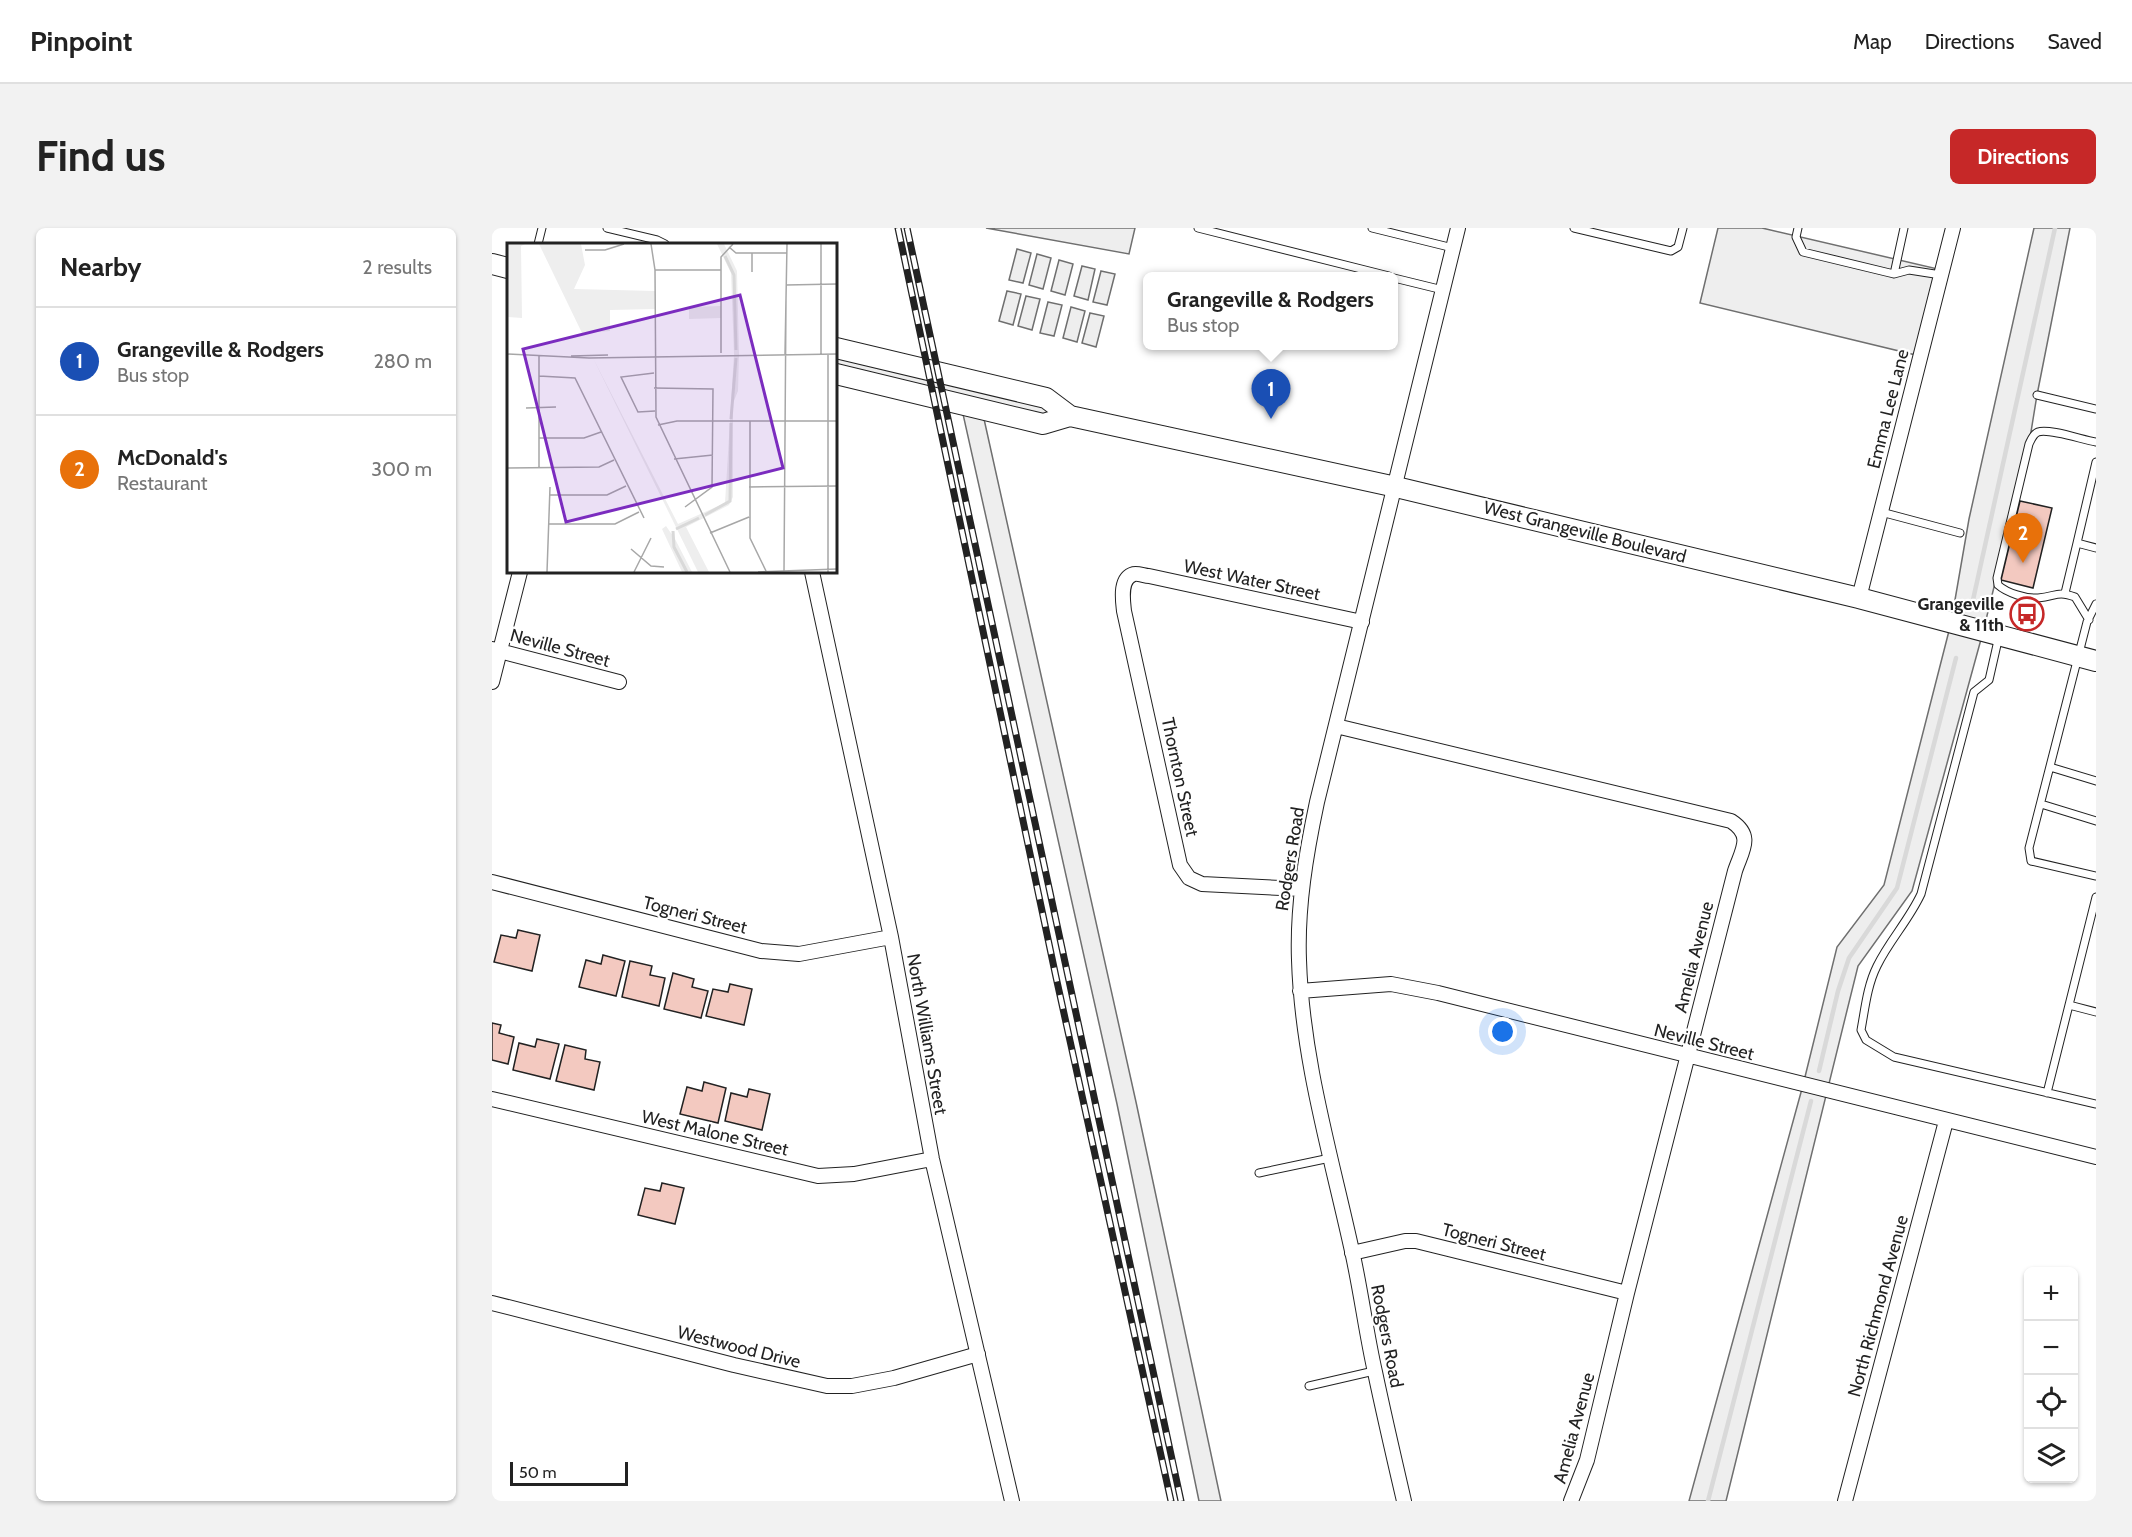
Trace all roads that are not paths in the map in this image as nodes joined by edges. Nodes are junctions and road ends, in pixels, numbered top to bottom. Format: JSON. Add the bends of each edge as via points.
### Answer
{"nodes":[{"id":1,"x":542,"y":228,"type":"edge"},
{"id":2,"x":607,"y":228,"type":"edge"},
{"id":3,"x":1198,"y":228,"type":"edge"},
{"id":4,"x":1372,"y":228,"type":"edge"},
{"id":5,"x":1458,"y":228,"type":"edge"},
{"id":6,"x":1574,"y":228,"type":"edge"},
{"id":7,"x":1683,"y":228,"type":"edge"},
{"id":8,"x":1798,"y":228,"type":"edge"},
{"id":9,"x":1904,"y":228,"type":"edge"},
{"id":10,"x":1953,"y":228,"type":"edge"},
{"id":11,"x":538,"y":243,"type":"edge"},
{"id":12,"x":662,"y":243,"type":"edge"},
{"id":13,"x":1453,"y":248,"type":"junction"},
{"id":14,"x":492,"y":264,"type":"edge"},
{"id":15,"x":507,"y":268,"type":"edge"},
{"id":16,"x":1373,"y":272,"type":"edge"},
{"id":17,"x":1894,"y":274,"type":"junction"},
{"id":18,"x":1941,"y":275,"type":"junction"},
{"id":19,"x":1398,"y":279,"type":"edge"},
{"id":20,"x":1443,"y":290,"type":"junction"},
{"id":21,"x":837,"y":348,"type":"edge"},
{"id":22,"x":837,"y":374,"type":"edge"},
{"id":23,"x":2037,"y":394,"type":"dead end"},
{"id":24,"x":2096,"y":409,"type":"edge"},
{"id":25,"x":1070,"y":416,"type":"junction"},
{"id":26,"x":2096,"y":442,"type":"edge"},
{"id":27,"x":2096,"y":462,"type":"edge"},
{"id":28,"x":1396,"y":487,"type":"junction"},
{"id":29,"x":1881,"y":513,"type":"junction"},
{"id":30,"x":1960,"y":533,"type":"dead end"},
{"id":31,"x":2077,"y":543,"type":"junction"},
{"id":32,"x":2096,"y":548,"type":"edge"},
{"id":33,"x":520,"y":573,"type":"edge"},
{"id":34,"x":812,"y":573,"type":"edge"},
{"id":35,"x":1134,"y":574,"type":"joint"},
{"id":36,"x":2065,"y":593,"type":"junction"},
{"id":37,"x":1859,"y":598,"type":"junction"},
{"id":38,"x":2096,"y":604,"type":"edge"},
{"id":39,"x":2088,"y":620,"type":"junction"},
{"id":40,"x":1362,"y":622,"type":"junction"},
{"id":41,"x":1999,"y":636,"type":"junction"},
{"id":42,"x":496,"y":649,"type":"edge"},
{"id":43,"x":2087,"y":659,"type":"edge"},
{"id":44,"x":492,"y":682,"type":"edge"},
{"id":45,"x":619,"y":682,"type":"dead end"},
{"id":46,"x":1336,"y":726,"type":"junction"},
{"id":47,"x":2050,"y":767,"type":"junction"},
{"id":48,"x":2096,"y":781,"type":"edge"},
{"id":49,"x":2041,"y":804,"type":"junction"},
{"id":50,"x":2096,"y":821,"type":"edge"},
{"id":51,"x":2096,"y":876,"type":"edge"},
{"id":52,"x":492,"y":882,"type":"edge"},
{"id":53,"x":1302,"y":889,"type":"junction"},
{"id":54,"x":2096,"y":897,"type":"edge"},
{"id":55,"x":891,"y":937,"type":"junction"},
{"id":56,"x":1300,"y":991,"type":"junction"},
{"id":57,"x":2069,"y":1005,"type":"junction"},
{"id":58,"x":2096,"y":1012,"type":"edge"},
{"id":59,"x":1688,"y":1056,"type":"junction"},
{"id":60,"x":2047,"y":1093,"type":"junction"},
{"id":61,"x":492,"y":1100,"type":"edge"},
{"id":62,"x":2096,"y":1104,"type":"edge"},
{"id":63,"x":1946,"y":1121,"type":"junction"},
{"id":64,"x":2096,"y":1157,"type":"edge"},
{"id":65,"x":1330,"y":1158,"type":"junction"},
{"id":66,"x":932,"y":1159,"type":"junction"},
{"id":67,"x":1259,"y":1173,"type":"dead end"},
{"id":68,"x":1352,"y":1253,"type":"junction"},
{"id":69,"x":1627,"y":1293,"type":"junction"},
{"id":70,"x":492,"y":1303,"type":"edge"},
{"id":71,"x":978,"y":1354,"type":"junction"},
{"id":72,"x":1374,"y":1371,"type":"junction"},
{"id":73,"x":1309,"y":1386,"type":"dead end"},
{"id":74,"x":1012,"y":1501,"type":"edge"},
{"id":75,"x":1404,"y":1501,"type":"edge"},
{"id":76,"x":1571,"y":1501,"type":"edge"},
{"id":77,"x":1845,"y":1501,"type":"edge"}],
"edges":[{"from":1,"to":11,"type":"lane"},
{"from":2,"to":12,"type":"lane"},
{"from":3,"to":16,"type":"lane"},
{"from":4,"to":13,"type":"lane"},
{"from":5,"to":13,"type":"street","name":"Rodgers Road"},
{"from":6,"to":7,"type":"lane","via":[[1671,251],[1678,247]]},
{"from":8,"to":17,"type":"lane","via":[[1796,237],[1803,252]]},
{"from":9,"to":17,"type":"lane"},
{"from":10,"to":18,"type":"street","name":"Emma Lee Lane"},
{"from":13,"to":20,"type":"street","name":"Rodgers Road"},
{"from":14,"to":15,"type":"main road"},
{"from":17,"to":18,"type":"lane","via":[[1909,270]]},
{"from":18,"to":29,"type":"street","name":"Emma Lee Lane"},
{"from":19,"to":20,"type":"lane"},
{"from":20,"to":28,"type":"street","name":"Rodgers Road"},
{"from":21,"to":25,"type":"main road","name":"West Grangeville Boulevard","via":[[1046,398]]},
{"from":22,"to":25,"type":"main road","name":"West Grangeville Boulevard","via":[[1043,424]]},
{"from":23,"to":24,"type":"lane"},
{"from":25,"to":28,"type":"main road","name":"West Grangeville Boulevard"},
{"from":26,"to":36,"type":"lane","via":[[2047,432],[2033,436],[1997,578],[2004,590],[2036,598]]},
{"from":27,"to":31,"type":"lane"},
{"from":28,"to":37,"type":"main road","name":"West Grangeville Boulevard"},
{"from":28,"to":40,"type":"street","name":"Rodgers Road"},
{"from":29,"to":30,"type":"lane"},
{"from":29,"to":37,"type":"street","name":"Emma Lee Lane"},
{"from":31,"to":32,"type":"lane"},
{"from":31,"to":36,"type":"lane"},
{"from":33,"to":42,"type":"street"},
{"from":34,"to":55,"type":"street","name":"North Williams Street"},
{"from":35,"to":40,"type":"street","name":"West Water Street"},
{"from":35,"to":53,"type":"street","name":"Thornton Street","via":[[1123,591],[1124,611],[1180,865],[1189,878],[1202,884]]},
{"from":36,"to":39,"type":"lane","via":[[2080,602]]},
{"from":37,"to":41,"type":"main road","name":"West Grangeville Boulevard"},
{"from":38,"to":39,"type":"lane"},
{"from":39,"to":43,"type":"lane"},
{"from":40,"to":46,"type":"street","name":"Rodgers Road"},
{"from":41,"to":43,"type":"main road","name":"West Grangeville Boulevard"},
{"from":41,"to":60,"type":"lane","via":[[1989,680],[1974,692],[1922,894],[1871,980],[1861,1030],[1866,1040],[1894,1057]]},
{"from":42,"to":44,"type":"street"},
{"from":42,"to":45,"type":"street","name":"Neville Street"},
{"from":43,"to":47,"type":"lane"},
{"from":46,"to":53,"type":"street","name":"Rodgers Road"},
{"from":46,"to":59,"type":"street","name":"Amelia Avenue","via":[[1731,821],[1741,828],[1744,843]]},
{"from":47,"to":48,"type":"lane"},
{"from":47,"to":49,"type":"lane"},
{"from":49,"to":50,"type":"lane"},
{"from":49,"to":51,"type":"lane","via":[[2029,848],[2031,861]]},
{"from":52,"to":55,"type":"street","name":"Togneri Street","via":[[761,951],[799,954]]},
{"from":53,"to":56,"type":"street","name":"Rodgers Road"},
{"from":54,"to":57,"type":"lane"},
{"from":55,"to":66,"type":"street","name":"North Williams Street"},
{"from":56,"to":59,"type":"street","name":"Neville Street","via":[[1391,984]]},
{"from":56,"to":65,"type":"street","name":"Rodgers Road"},
{"from":57,"to":58,"type":"lane"},
{"from":57,"to":60,"type":"lane"},
{"from":59,"to":63,"type":"street","name":"Neville Street"},
{"from":59,"to":69,"type":"street","name":"Amelia Avenue"},
{"from":60,"to":62,"type":"lane"},
{"from":61,"to":66,"type":"street","name":"West Malone Street","via":[[818,1176],[854,1174]]},
{"from":63,"to":64,"type":"street","name":"Neville Street"},
{"from":63,"to":77,"type":"street","name":"North Richmond Avenue"},
{"from":65,"to":67,"type":"lane"},
{"from":65,"to":68,"type":"street","name":"Rodgers Road"},
{"from":66,"to":71,"type":"street","name":"North Williams Street"},
{"from":68,"to":69,"type":"street","name":"Togneri Street","via":[[1416,1241]]},
{"from":68,"to":72,"type":"street","name":"Rodgers Road"},
{"from":69,"to":76,"type":"street","name":"Amelia Avenue","via":[[1587,1460]]},
{"from":70,"to":71,"type":"street","name":"Westwood Drive","via":[[826,1386],[852,1386],[894,1378]]},
{"from":71,"to":74,"type":"street","name":"North Williams Street"},
{"from":72,"to":73,"type":"lane"},
{"from":72,"to":75,"type":"street","name":"Rodgers Road"}]}
